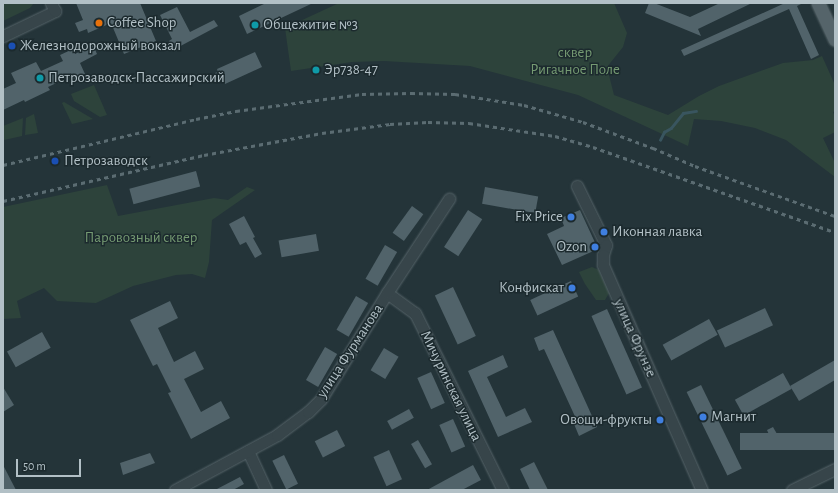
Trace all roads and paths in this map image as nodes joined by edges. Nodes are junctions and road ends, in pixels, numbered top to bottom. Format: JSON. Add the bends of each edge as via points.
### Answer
{"nodes":[{"id":1,"x":51,"y":3,"type":"edge"},
{"id":2,"x":818,"y":3,"type":"edge"},
{"id":3,"x":3,"y":36,"type":"edge"},
{"id":4,"x":835,"y":39,"type":"edge"},
{"id":5,"x":577,"y":186,"type":"dead end"},
{"id":6,"x":449,"y":199,"type":"dead end"},
{"id":7,"x":387,"y":293,"type":"junction"},
{"id":8,"x":248,"y":451,"type":"junction"},
{"id":9,"x":835,"y":469,"type":"edge"},
{"id":10,"x":175,"y":490,"type":"edge"},
{"id":11,"x":266,"y":490,"type":"edge"},
{"id":12,"x":503,"y":490,"type":"edge"},
{"id":13,"x":702,"y":490,"type":"edge"},
{"id":14,"x":792,"y":490,"type":"edge"}],
"edges":[{"from":1,"to":3,"type":"street","via":[[55,11]]},
{"from":2,"to":4,"type":"main road"},
{"from":5,"to":13,"type":"street","name":"улица Фрунзе","via":[[606,245],[603,265]]},
{"from":6,"to":7,"type":"street","name":"улица Фурманова"},
{"from":7,"to":8,"type":"street","name":"улица Фурманова","via":[[321,399],[277,435]]},
{"from":7,"to":12,"type":"street","name":"Мичуринская улица","via":[[415,313]]},
{"from":8,"to":10,"type":"street","name":"улица Фурманова"},
{"from":8,"to":11,"type":"street"},
{"from":9,"to":14,"type":"street"}]}
